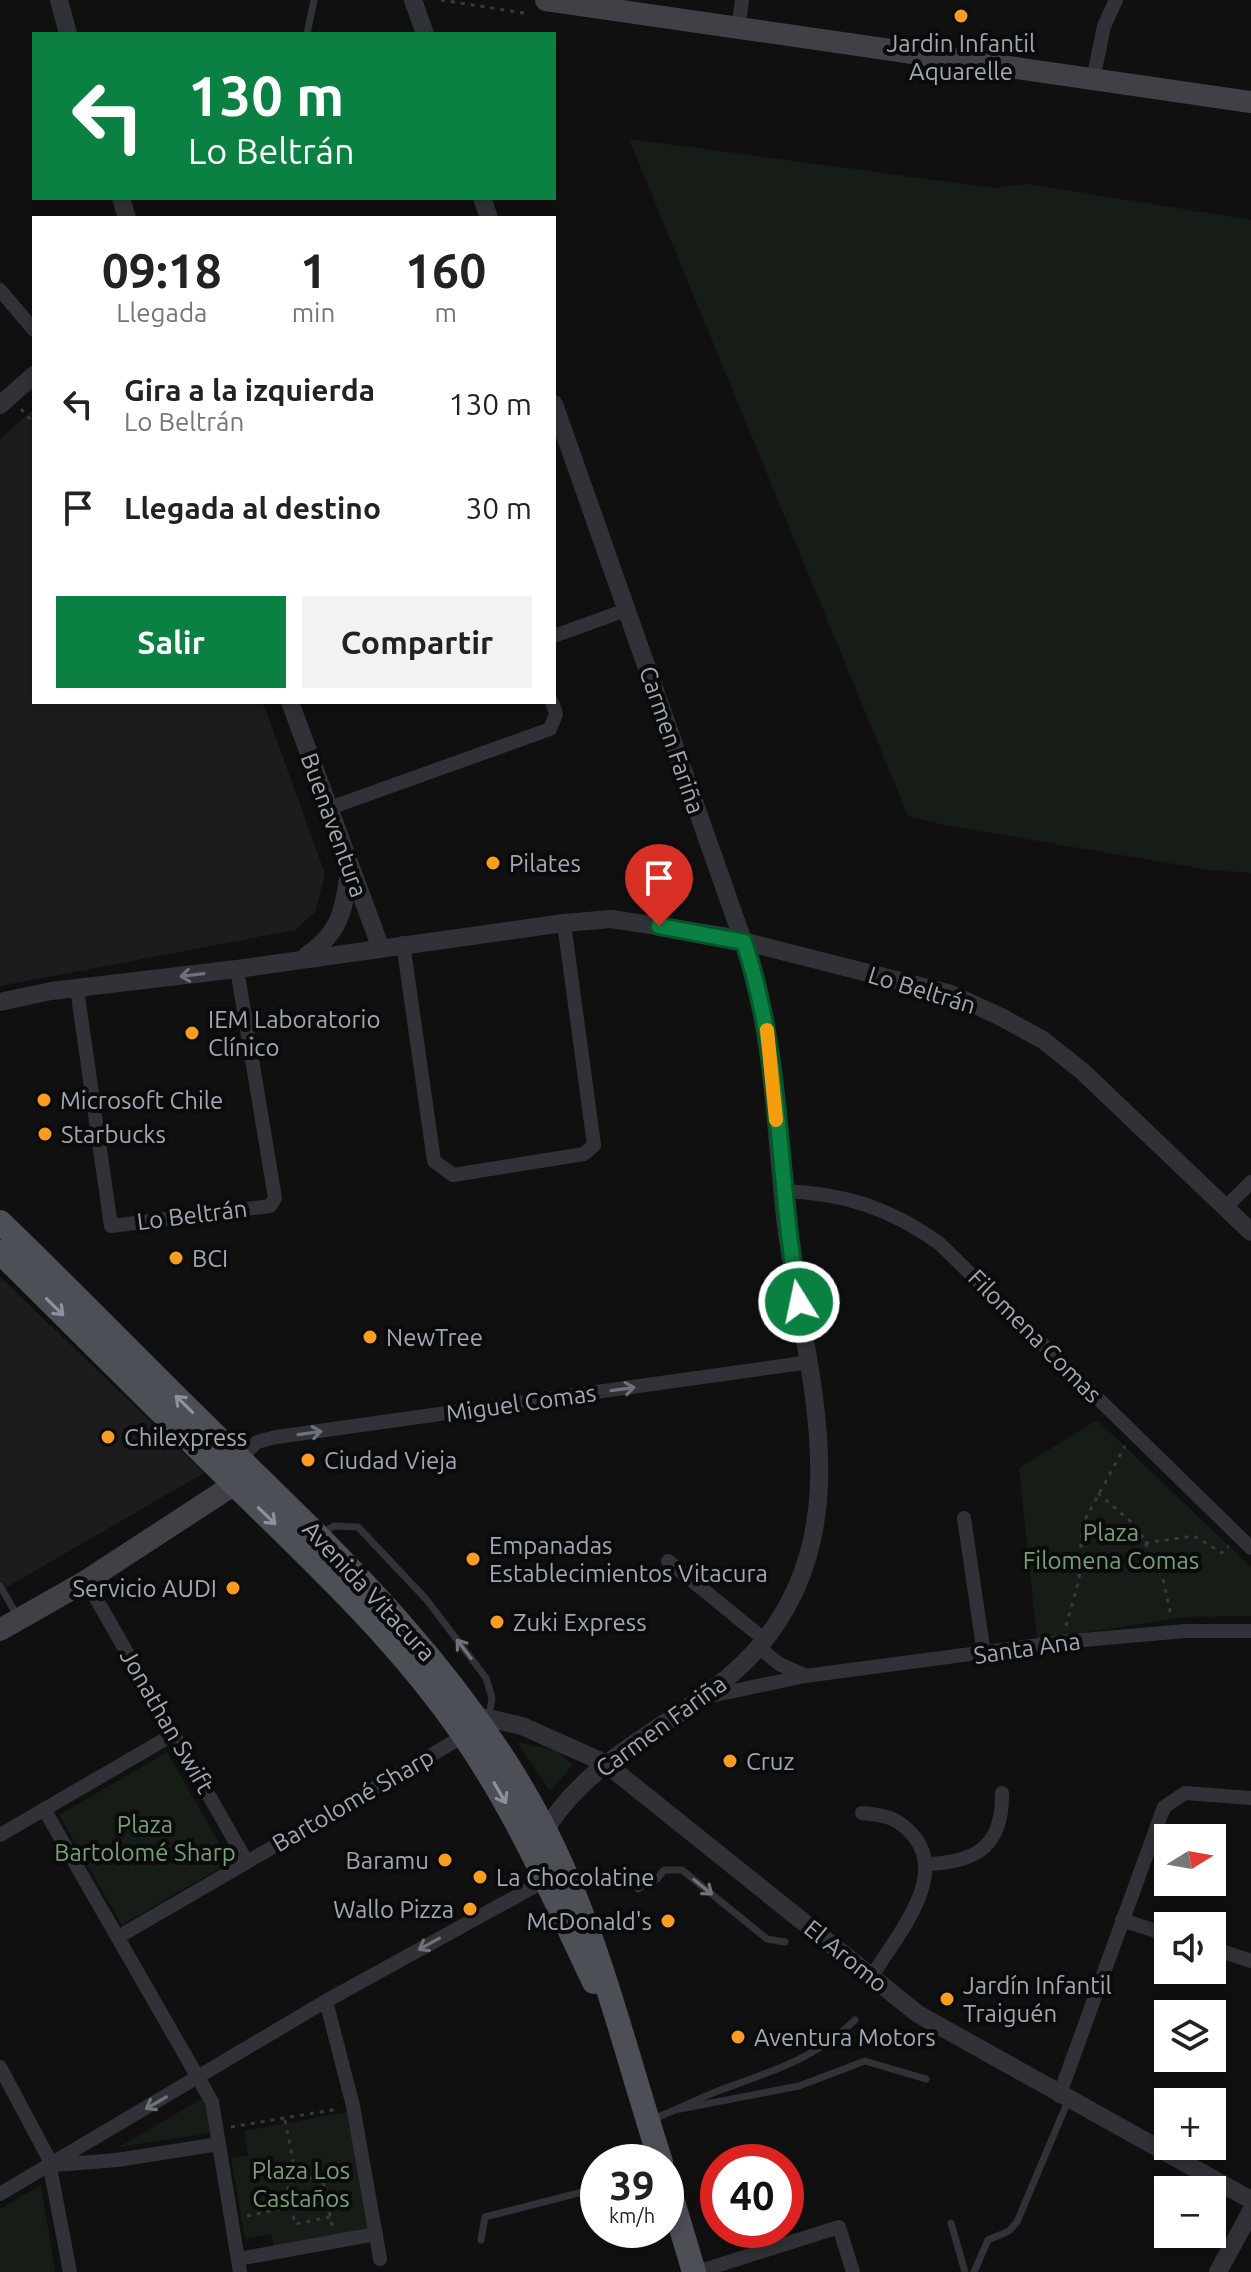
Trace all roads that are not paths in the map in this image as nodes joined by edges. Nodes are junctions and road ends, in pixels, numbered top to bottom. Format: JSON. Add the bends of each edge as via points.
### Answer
{"nodes":[{"id":1,"x":59,"y":0,"type":"edge"},
{"id":2,"x":314,"y":0,"type":"edge"},
{"id":3,"x":413,"y":0,"type":"edge"},
{"id":4,"x":742,"y":0,"type":"edge"},
{"id":5,"x":1116,"y":0,"type":"edge"},
{"id":6,"x":556,"y":1,"type":"edge"},
{"id":7,"x":738,"y":30,"type":"junction"},
{"id":8,"x":67,"y":32,"type":"edge"},
{"id":9,"x":307,"y":32,"type":"edge"},
{"id":10,"x":424,"y":32,"type":"edge"},
{"id":11,"x":1093,"y":80,"type":"junction"},
{"id":12,"x":1251,"y":102,"type":"edge"},
{"id":13,"x":0,"y":290,"type":"edge"},
{"id":14,"x":32,"y":328,"type":"edge"},
{"id":15,"x":32,"y":378,"type":"edge"},
{"id":16,"x":0,"y":405,"type":"edge"},
{"id":17,"x":556,"y":410,"type":"edge"},
{"id":18,"x":626,"y":610,"type":"junction"},
{"id":19,"x":556,"y":635,"type":"edge"},
{"id":20,"x":291,"y":704,"type":"edge"},
{"id":21,"x":553,"y":704,"type":"edge"},
{"id":22,"x":327,"y":809,"type":"junction"},
{"id":23,"x":349,"y":869,"type":"junction"},
{"id":24,"x":564,"y":923,"type":"junction"},
{"id":25,"x":744,"y":942,"type":"junction"},
{"id":26,"x":403,"y":943,"type":"junction"},
{"id":27,"x":380,"y":946,"type":"junction"},
{"id":28,"x":302,"y":959,"type":"junction"},
{"id":29,"x":237,"y":969,"type":"junction"},
{"id":30,"x":77,"y":989,"type":"junction"},
{"id":31,"x":0,"y":1002,"type":"edge"},
{"id":32,"x":1251,"y":1182,"type":"edge"},
{"id":33,"x":783,"y":1191,"type":"junction"},
{"id":34,"x":1226,"y":1207,"type":"junction"},
{"id":35,"x":0,"y":1222,"type":"edge"},
{"id":36,"x":1251,"y":1232,"type":"edge"},
{"id":37,"x":2,"y":1259,"type":"edge"},
{"id":38,"x":810,"y":1362,"type":"junction"},
{"id":39,"x":243,"y":1471,"type":"junction"},
{"id":40,"x":964,"y":1518,"type":"dead end"},
{"id":41,"x":318,"y":1535,"type":"junction"},
{"id":42,"x":1251,"y":1548,"type":"edge"},
{"id":43,"x":668,"y":1561,"type":"dead end"},
{"id":44,"x":86,"y":1581,"type":"junction"},
{"id":45,"x":0,"y":1586,"type":"edge"},
{"id":46,"x":10,"y":1624,"type":"edge"},
{"id":47,"x":1251,"y":1631,"type":"edge"},
{"id":48,"x":762,"y":1644,"type":"junction"},
{"id":49,"x":984,"y":1654,"type":"junction"},
{"id":50,"x":805,"y":1676,"type":"junction"},
{"id":51,"x":706,"y":1697,"type":"junction"},
{"id":52,"x":477,"y":1724,"type":"junction"},
{"id":53,"x":174,"y":1734,"type":"junction"},
{"id":54,"x":605,"y":1763,"type":"junction"},
{"id":55,"x":1002,"y":1793,"type":"dead end"},
{"id":56,"x":1251,"y":1798,"type":"edge"},
{"id":57,"x":44,"y":1809,"type":"junction"},
{"id":58,"x":862,"y":1813,"type":"dead end"},
{"id":59,"x":545,"y":1830,"type":"junction"},
{"id":60,"x":0,"y":1835,"type":"edge"},
{"id":61,"x":533,"y":1852,"type":"junction"},
{"id":62,"x":247,"y":1862,"type":"junction"},
{"id":63,"x":928,"y":1864,"type":"junction"},
{"id":64,"x":546,"y":1880,"type":"junction"},
{"id":65,"x":638,"y":1889,"type":"dead end"},
{"id":66,"x":1122,"y":1920,"type":"junction"},
{"id":67,"x":1154,"y":1930,"type":"edge"},
{"id":68,"x":118,"y":1937,"type":"junction"},
{"id":69,"x":785,"y":1942,"type":"dead end"},
{"id":70,"x":1226,"y":1953,"type":"edge"},
{"id":71,"x":1251,"y":1961,"type":"edge"},
{"id":72,"x":871,"y":1978,"type":"junction"},
{"id":73,"x":326,"y":2001,"type":"junction"},
{"id":74,"x":855,"y":2020,"type":"dead end"},
{"id":75,"x":621,"y":2040,"type":"junction"},
{"id":76,"x":0,"y":2067,"type":"edge"},
{"id":77,"x":199,"y":2078,"type":"junction"},
{"id":78,"x":926,"y":2079,"type":"dead end"},
{"id":79,"x":1064,"y":2098,"type":"junction"},
{"id":80,"x":680,"y":2109,"type":"junction"},
{"id":81,"x":647,"y":2121,"type":"junction"},
{"id":82,"x":218,"y":2137,"type":"junction"},
{"id":83,"x":655,"y":2144,"type":"edge"},
{"id":84,"x":50,"y":2165,"type":"junction"},
{"id":85,"x":580,"y":2193,"type":"edge"},
{"id":86,"x":0,"y":2194,"type":"edge"},
{"id":87,"x":1251,"y":2200,"type":"edge"},
{"id":88,"x":1251,"y":2211,"type":"edge"},
{"id":89,"x":951,"y":2223,"type":"dead end"},
{"id":90,"x":376,"y":2234,"type":"junction"},
{"id":91,"x":684,"y":2236,"type":"edge"},
{"id":92,"x":481,"y":2240,"type":"dead end"},
{"id":93,"x":380,"y":2259,"type":"dead end"},
{"id":94,"x":239,"y":2266,"type":"edge"},
{"id":95,"x":70,"y":2272,"type":"edge"},
{"id":96,"x":695,"y":2272,"type":"edge"},
{"id":97,"x":853,"y":2272,"type":"edge"},
{"id":98,"x":965,"y":2272,"type":"edge"},
{"id":99,"x":974,"y":2272,"type":"edge"},
{"id":100,"x":1218,"y":2272,"type":"edge"}],
"edges":[{"from":1,"to":8,"type":"street"},
{"from":2,"to":9,"type":"lane"},
{"from":3,"to":10,"type":"street"},
{"from":4,"to":7,"type":"street"},
{"from":5,"to":11,"type":"street","via":[[1106,18]]},
{"from":6,"to":7,"type":"main road"},
{"from":7,"to":11,"type":"main road"},
{"from":11,"to":12,"type":"main road"},
{"from":13,"to":14,"type":"street"},
{"from":15,"to":16,"type":"street"},
{"from":17,"to":18,"type":"street","name":"Carmen Fariña"},
{"from":18,"to":19,"type":"street"},
{"from":18,"to":25,"type":"street","name":"Carmen Fariña"},
{"from":20,"to":22,"type":"street","name":"Buenaventura"},
{"from":21,"to":22,"type":"street","via":[[556,714],[550,729]]},
{"from":22,"to":23,"type":"street","name":"Buenaventura"},
{"from":23,"to":27,"type":"street","name":"Buenaventura"},
{"from":23,"to":28,"type":"street","via":[[345,901],[332,935]]},
{"from":24,"to":25,"type":"street","name":"Lo Beltrán","via":[[611,919]]},
{"from":24,"to":26,"type":"street","name":"Lo Beltrán"},
{"from":24,"to":26,"type":"street","via":[[594,1145],[584,1154],[453,1175],[434,1161]]},
{"from":25,"to":33,"type":"street","name":"Carmen Fariña","via":[[767,1029]]},
{"from":25,"to":34,"type":"street","name":"Lo Beltrán","via":[[951,994],[1043,1040]]},
{"from":26,"to":27,"type":"street","name":"Lo Beltrán"},
{"from":27,"to":28,"type":"street","name":"Lo Beltrán"},
{"from":28,"to":29,"type":"street","name":"Lo Beltrán"},
{"from":29,"to":30,"type":"street","name":"Lo Beltrán","one_way":true},
{"from":29,"to":30,"type":"street","name":"Lo Beltrán","via":[[275,1198],[270,1206],[111,1226]]},
{"from":30,"to":31,"type":"street","name":"Lo Beltrán"},
{"from":32,"to":34,"type":"street"},
{"from":33,"to":38,"type":"street","name":"Carmen Fariña"},
{"from":33,"to":42,"type":"street","name":"Filomena Comas","via":[[822,1192],[907,1220],[982,1282]]},
{"from":34,"to":36,"type":"street","name":"Lo Beltrán"},
{"from":39,"to":35,"type":"main road","name":"Avenida Vitacura","one_way":true},
{"from":37,"to":39,"type":"main road","name":"Avenida Vitacura","one_way":true},
{"from":39,"to":38,"type":"street","name":"Miguel Comas","one_way":true,"via":[[257,1442],[276,1437]]},
{"from":38,"to":48,"type":"street","name":"Carmen Fariña","via":[[820,1447],[815,1522],[793,1591]]},
{"from":39,"to":41,"type":"main road","name":"Avenida Vitacura"},
{"from":39,"to":44,"type":"main road"},
{"from":39,"to":52,"type":"main road","name":"Avenida Vitacura","one_way":true,"via":[[449,1715]]},
{"from":40,"to":49,"type":"street"},
{"from":41,"to":52,"type":"main road","name":"Avenida Vitacura","via":[[400,1618]]},
{"from":52,"to":41,"type":"lane","one_way":true,"via":[[492,1698],[486,1678],[426,1599],[358,1527],[334,1526]]},
{"from":43,"to":48,"type":"street"},
{"from":44,"to":46,"type":"main road"},
{"from":44,"to":53,"type":"street","name":"Jonathan Swift"},
{"from":45,"to":46,"type":"lane"},
{"from":47,"to":49,"type":"street","name":"Santa Ana","via":[[1171,1632]]},
{"from":48,"to":50,"type":"street","via":[[779,1664]]},
{"from":48,"to":51,"type":"street","name":"Carmen Fariña"},
{"from":49,"to":50,"type":"street","name":"Santa Ana"},
{"from":50,"to":51,"type":"street","name":"Santa Ana"},
{"from":51,"to":54,"type":"street","name":"Carmen Fariña"},
{"from":52,"to":54,"type":"street","name":"El Aromo","via":[[546,1735]]},
{"from":52,"to":59,"type":"main road","name":"Avenida Vitacura"},
{"from":52,"to":61,"type":"main road","name":"Avenida Vitacura","one_way":true},
{"from":52,"to":62,"type":"street","name":"Bartolomé Sharp"},
{"from":53,"to":57,"type":"street"},
{"from":53,"to":62,"type":"street","name":"Jonathan Swift"},
{"from":54,"to":59,"type":"street","name":"Carmen Fariña"},
{"from":54,"to":72,"type":"street","name":"El Aromo"},
{"from":55,"to":63,"type":"street","via":[[1002,1815],[984,1848],[963,1860]]},
{"from":56,"to":66,"type":"street","via":[[1185,1793],[1172,1798]]},
{"from":57,"to":60,"type":"street"},
{"from":57,"to":68,"type":"street"},
{"from":58,"to":63,"type":"street","via":[[899,1820],[923,1846]]},
{"from":59,"to":61,"type":"street","name":"Carmen Fariña"},
{"from":59,"to":75,"type":"main road","name":"Avenida Vitacura","via":[[595,1942]]},
{"from":61,"to":64,"type":"main road","name":"Avenida Vitacura"},
{"from":62,"to":68,"type":"street","name":"Bartolomé Sharp"},
{"from":63,"to":72,"type":"street","via":[[921,1894]]},
{"from":64,"to":73,"type":"street","one_way":true},
{"from":64,"to":75,"type":"main road","name":"Avenida Vitacura"},
{"from":65,"to":69,"type":"lane","one_way":true,"via":[[664,1870],[682,1870],[767,1939]]},
{"from":66,"to":67,"type":"street"},
{"from":66,"to":79,"type":"street"},
{"from":68,"to":77,"type":"street"},
{"from":70,"to":71,"type":"street"},
{"from":72,"to":79,"type":"street","name":"El Aromo","via":[[947,2033]]},
{"from":73,"to":77,"type":"street"},
{"from":73,"to":90,"type":"street","via":[[353,2106]]},
{"from":74,"to":80,"type":"lane","via":[[793,2066]]},
{"from":75,"to":81,"type":"main road","name":"Avenida Vitacura"},
{"from":76,"to":84,"type":"street"},
{"from":77,"to":82,"type":"street","via":[[212,2102]]},
{"from":77,"to":84,"type":"street","one_way":true},
{"from":78,"to":80,"type":"lane","via":[[865,2061],[799,2086]]},
{"from":79,"to":87,"type":"street","name":"El Aromo"},
{"from":79,"to":99,"type":"lane","via":[[1017,2222],[988,2240]]},
{"from":80,"to":81,"type":"lane"},
{"from":81,"to":83,"type":"main road","name":"Avenida Vitacura"},
{"from":82,"to":84,"type":"street","via":[[117,2160]]},
{"from":82,"to":94,"type":"street"},
{"from":84,"to":86,"type":"street"},
{"from":84,"to":95,"type":"street"},
{"from":85,"to":92,"type":"lane","via":[[485,2217]]},
{"from":88,"to":100,"type":"street"},
{"from":89,"to":98,"type":"lane"},
{"from":90,"to":93,"type":"street"},
{"from":90,"to":94,"type":"street"},
{"from":91,"to":96,"type":"main road"},
{"from":96,"to":97,"type":"street","via":[[839,2227]]}]}
